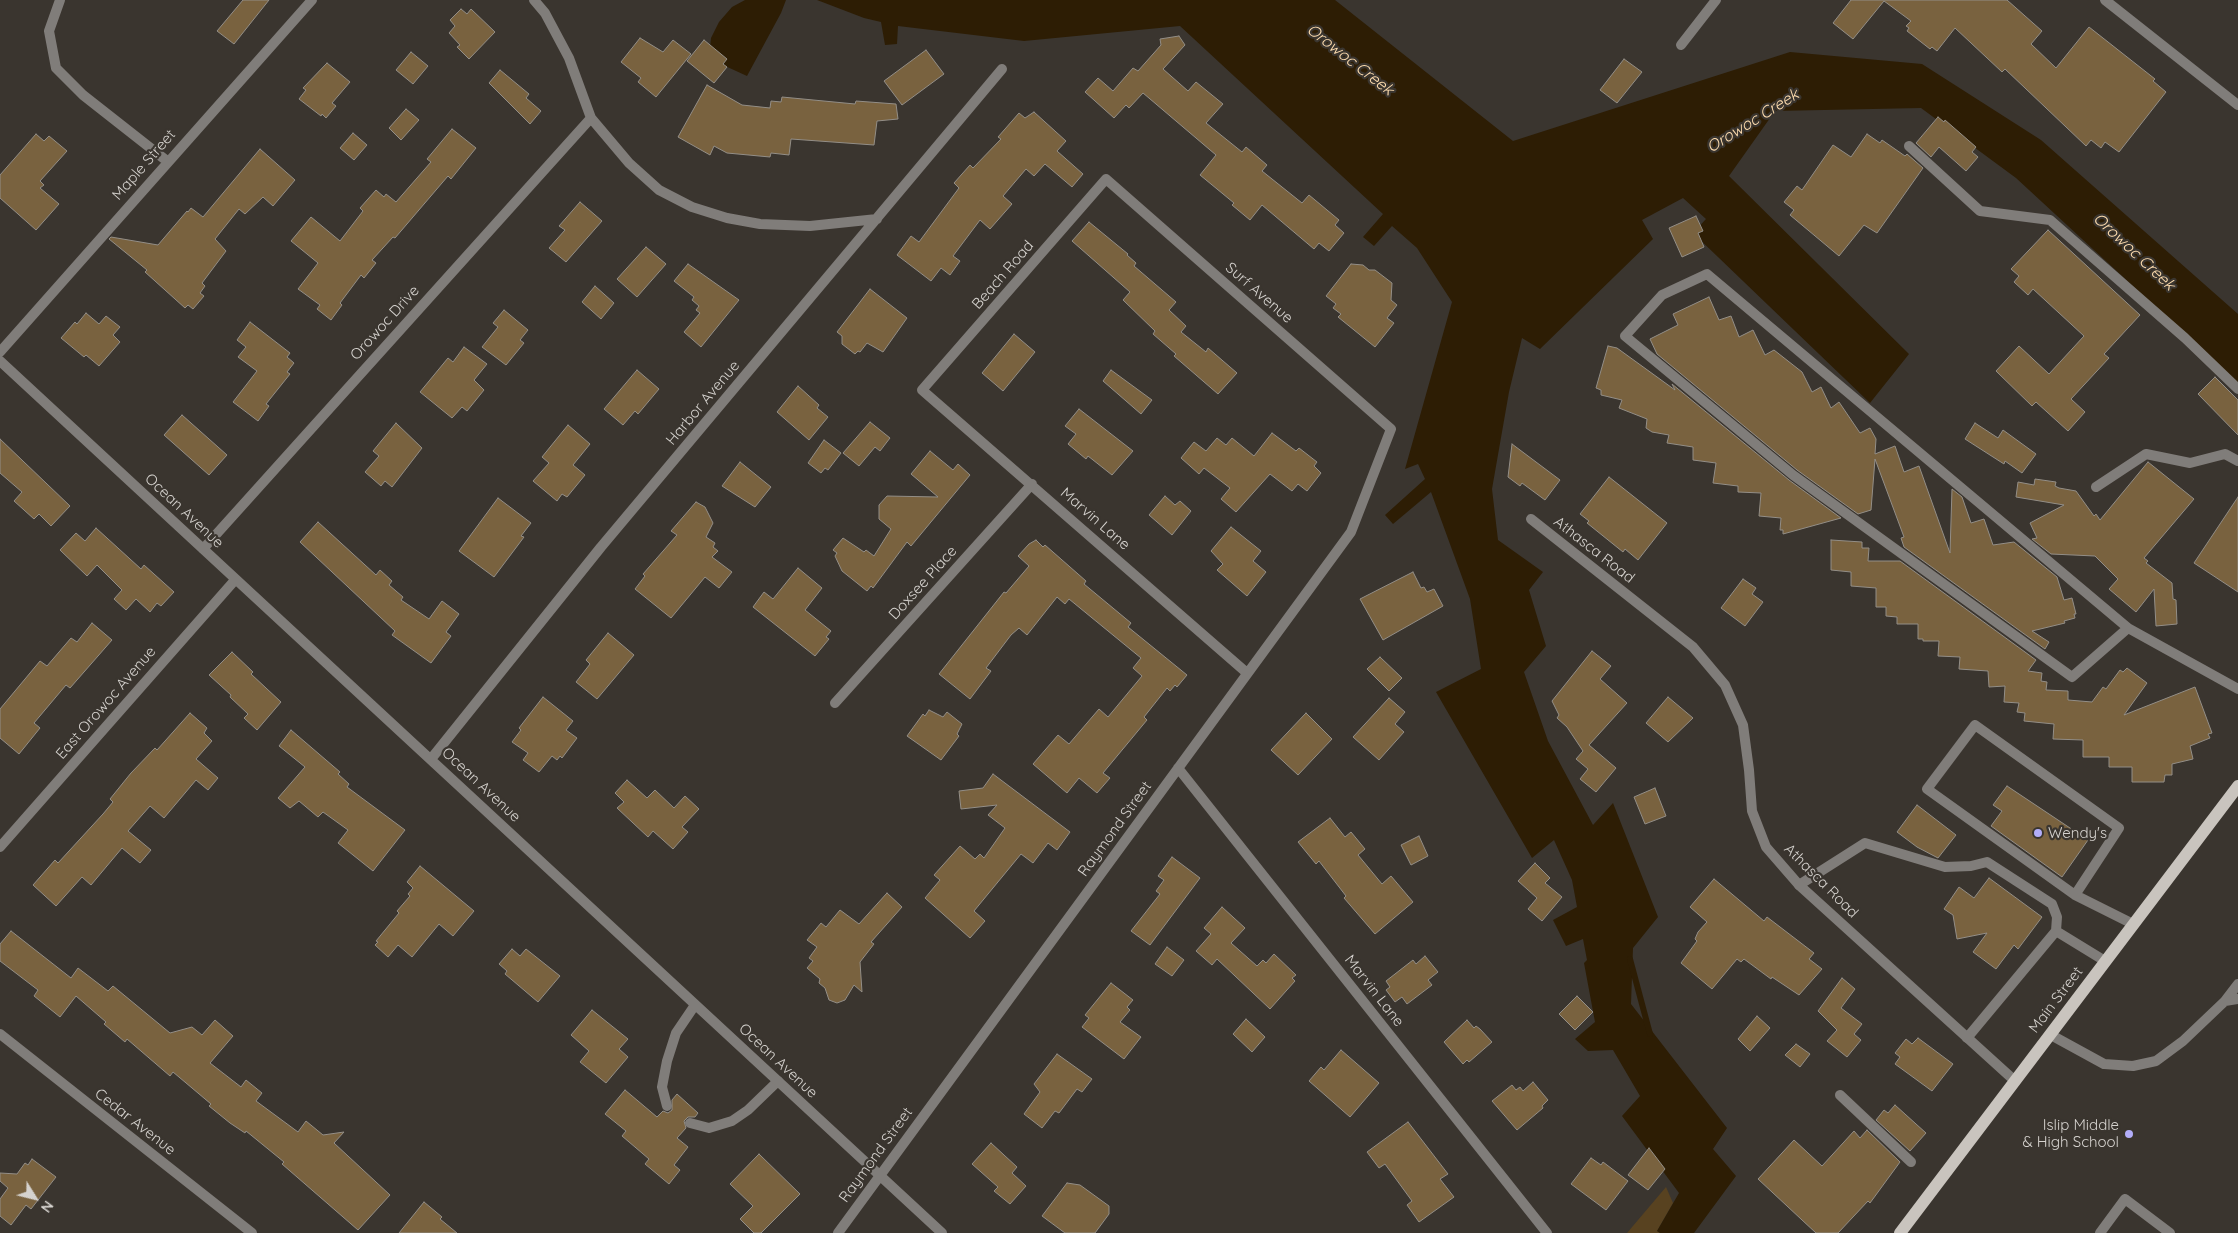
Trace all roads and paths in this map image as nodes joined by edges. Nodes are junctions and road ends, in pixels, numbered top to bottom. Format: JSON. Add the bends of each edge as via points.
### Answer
{"nodes":[{"id":1,"x":60,"y":0,"type":"edge"},
{"id":2,"x":312,"y":0,"type":"edge"},
{"id":3,"x":534,"y":0,"type":"edge"},
{"id":4,"x":1716,"y":0,"type":"edge"},
{"id":5,"x":2105,"y":0,"type":"edge"},
{"id":6,"x":1681,"y":45,"type":"dead end"},
{"id":7,"x":1002,"y":69,"type":"dead end"},
{"id":8,"x":2238,"y":105,"type":"edge"},
{"id":9,"x":591,"y":118,"type":"junction"},
{"id":10,"x":1909,"y":146,"type":"dead end"},
{"id":11,"x":167,"y":161,"type":"junction"},
{"id":12,"x":1106,"y":180,"type":"joint"},
{"id":13,"x":877,"y":219,"type":"junction"},
{"id":14,"x":0,"y":352,"type":"edge"},
{"id":15,"x":0,"y":361,"type":"edge"},
{"id":16,"x":2238,"y":389,"type":"edge"},
{"id":17,"x":922,"y":390,"type":"joint"},
{"id":18,"x":1391,"y":429,"type":"joint"},
{"id":19,"x":2238,"y":461,"type":"edge"},
{"id":20,"x":1032,"y":484,"type":"junction"},
{"id":21,"x":2096,"y":487,"type":"dead end"},
{"id":22,"x":1530,"y":519,"type":"dead end"},
{"id":23,"x":203,"y":549,"type":"junction"},
{"id":24,"x":235,"y":580,"type":"junction"},
{"id":25,"x":2128,"y":628,"type":"junction"},
{"id":26,"x":1247,"y":672,"type":"junction"},
{"id":27,"x":2238,"y":689,"type":"edge"},
{"id":28,"x":836,"y":703,"type":"dead end"},
{"id":29,"x":431,"y":759,"type":"junction"},
{"id":30,"x":1178,"y":768,"type":"junction"},
{"id":31,"x":2238,"y":786,"type":"edge"},
{"id":32,"x":0,"y":847,"type":"edge"},
{"id":33,"x":1799,"y":885,"type":"junction"},
{"id":34,"x":2074,"y":895,"type":"junction"},
{"id":35,"x":2132,"y":924,"type":"junction"},
{"id":36,"x":2056,"y":931,"type":"junction"},
{"id":37,"x":2105,"y":961,"type":"junction"},
{"id":38,"x":2238,"y":984,"type":"edge"},
{"id":39,"x":2238,"y":999,"type":"edge"},
{"id":40,"x":2225,"y":1001,"type":"junction"},
{"id":41,"x":695,"y":1005,"type":"junction"},
{"id":42,"x":0,"y":1034,"type":"edge"},
{"id":43,"x":2051,"y":1035,"type":"junction"},
{"id":44,"x":1967,"y":1038,"type":"junction"},
{"id":45,"x":2016,"y":1080,"type":"junction"},
{"id":46,"x":778,"y":1081,"type":"junction"},
{"id":47,"x":1840,"y":1095,"type":"dead end"},
{"id":48,"x":667,"y":1106,"type":"dead end"},
{"id":49,"x":690,"y":1123,"type":"dead end"},
{"id":50,"x":1911,"y":1162,"type":"dead end"},
{"id":51,"x":879,"y":1175,"type":"junction"},
{"id":52,"x":252,"y":1233,"type":"edge"},
{"id":53,"x":838,"y":1233,"type":"edge"},
{"id":54,"x":942,"y":1233,"type":"edge"},
{"id":55,"x":1547,"y":1233,"type":"edge"},
{"id":56,"x":1900,"y":1233,"type":"edge"},
{"id":57,"x":2100,"y":1233,"type":"edge"},
{"id":58,"x":2170,"y":1233,"type":"edge"}],
"edges":[{"from":1,"to":11,"type":"street","via":[[48,31],[56,68],[83,95]]},
{"from":2,"to":11,"type":"street","name":"Maple Street"},
{"from":3,"to":9,"type":"street","via":[[545,13],[569,58]]},
{"from":4,"to":6,"type":"street"},
{"from":5,"to":8,"type":"street"},
{"from":7,"to":13,"type":"street","name":"Harbor Avenue"},
{"from":9,"to":13,"type":"street","via":[[628,163],[659,190],[692,207],[760,224],[810,226]]},
{"from":9,"to":23,"type":"street","name":"Orowoc Drive"},
{"from":10,"to":16,"type":"street","via":[[1980,211],[2050,220]]},
{"from":11,"to":14,"type":"street","name":"Maple Street"},
{"from":12,"to":17,"type":"street","name":"Beach Road"},
{"from":12,"to":18,"type":"street","name":"Surf Avenue"},
{"from":13,"to":29,"type":"street","name":"Harbor Avenue","via":[[607,539]]},
{"from":15,"to":23,"type":"street","name":"Ocean Avenue"},
{"from":17,"to":20,"type":"street","name":"Marvin Lane"},
{"from":18,"to":26,"type":"street","name":"Raymond Street","via":[[1351,532]]},
{"from":19,"to":21,"type":"street","via":[[2225,454],[2190,463],[2146,454]]},
{"from":20,"to":26,"type":"street","name":"Marvin Lane"},
{"from":20,"to":28,"type":"street","name":"Doxsee Place"},
{"from":22,"to":33,"type":"street","name":"Athasca Road","via":[[1693,647],[1725,685],[1743,725],[1752,811],[1766,847]]},
{"from":23,"to":24,"type":"street","name":"Ocean Avenue"},
{"from":24,"to":29,"type":"street","name":"Ocean Avenue"},
{"from":24,"to":32,"type":"street","name":"East Orowoc Avenue"},
{"from":25,"to":25,"type":"street","via":[[1707,274],[1662,295],[1625,336],[1793,475],[2072,677]]},
{"from":25,"to":27,"type":"street"},
{"from":26,"to":30,"type":"street","name":"Raymond Street"},
{"from":29,"to":41,"type":"street","name":"Ocean Avenue"},
{"from":30,"to":51,"type":"street","name":"Raymond Street"},
{"from":30,"to":55,"type":"street","name":"Marvin Lane"},
{"from":31,"to":35,"type":"main road","name":"Main Street"},
{"from":33,"to":36,"type":"street","via":[[1865,843],[1945,867],[1987,862],[2052,904],[2057,917]]},
{"from":33,"to":44,"type":"street","name":"Athasca Road"},
{"from":34,"to":34,"type":"street","via":[[1927,789],[1975,724],[2119,828]]},
{"from":34,"to":35,"type":"street"},
{"from":35,"to":37,"type":"main road","name":"Main Street"},
{"from":36,"to":37,"type":"street"},
{"from":36,"to":44,"type":"street"},
{"from":37,"to":43,"type":"main road","name":"Main Street"},
{"from":38,"to":40,"type":"street"},
{"from":39,"to":40,"type":"street"},
{"from":40,"to":43,"type":"street","via":[[2183,1041],[2156,1061],[2133,1066],[2104,1064]]},
{"from":41,"to":46,"type":"street","name":"Ocean Avenue"},
{"from":41,"to":48,"type":"street","via":[[676,1033],[668,1061],[662,1087]]},
{"from":42,"to":52,"type":"street","name":"Cedar Avenue"},
{"from":43,"to":45,"type":"main road","name":"Main Street"},
{"from":44,"to":45,"type":"street","name":"Athasca Road"},
{"from":45,"to":56,"type":"main road","name":"Main Street"},
{"from":46,"to":49,"type":"street","via":[[732,1121],[709,1128]]},
{"from":46,"to":51,"type":"street","name":"Ocean Avenue"},
{"from":47,"to":50,"type":"street"},
{"from":51,"to":53,"type":"street","name":"Raymond Street"},
{"from":51,"to":54,"type":"street","name":"Ocean Avenue"},
{"from":57,"to":58,"type":"street","via":[[2124,1199]]}]}
